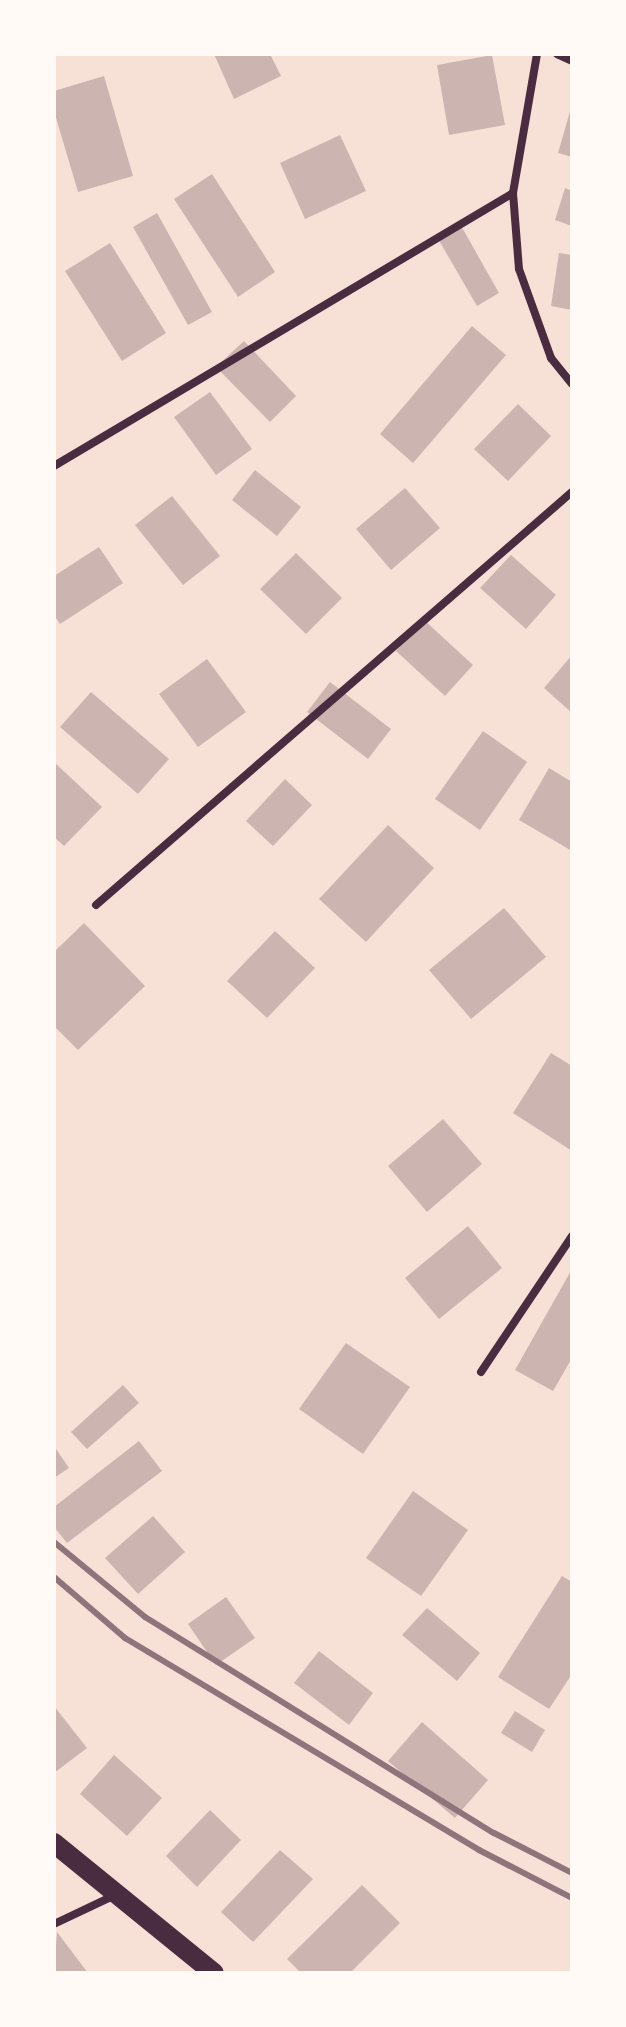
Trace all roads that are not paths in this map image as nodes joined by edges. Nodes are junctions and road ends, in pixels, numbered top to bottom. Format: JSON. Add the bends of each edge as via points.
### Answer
{"nodes":[{"id":1,"x":537,"y":54,"type":"edge"},
{"id":2,"x":557,"y":54,"type":"edge"},
{"id":3,"x":572,"y":61,"type":"edge"},
{"id":4,"x":513,"y":193,"type":"junction"},
{"id":5,"x":572,"y":384,"type":"edge"},
{"id":6,"x":54,"y":466,"type":"edge"},
{"id":7,"x":572,"y":492,"type":"edge"},
{"id":8,"x":96,"y":905,"type":"dead end"},
{"id":9,"x":572,"y":1236,"type":"edge"},
{"id":10,"x":481,"y":1372,"type":"dead end"},
{"id":11,"x":54,"y":1843,"type":"edge"},
{"id":12,"x":118,"y":1894,"type":"junction"},
{"id":13,"x":54,"y":1924,"type":"edge"},
{"id":14,"x":214,"y":1973,"type":"edge"}],
"edges":[{"from":1,"to":4,"type":"street"},
{"from":2,"to":3,"type":"street"},
{"from":4,"to":5,"type":"street","via":[[519,269],[551,358]]},
{"from":4,"to":6,"type":"street"},
{"from":7,"to":8,"type":"street"},
{"from":9,"to":10,"type":"street"},
{"from":11,"to":12,"type":"main road"},
{"from":12,"to":13,"type":"street"},
{"from":12,"to":14,"type":"main road"}]}
